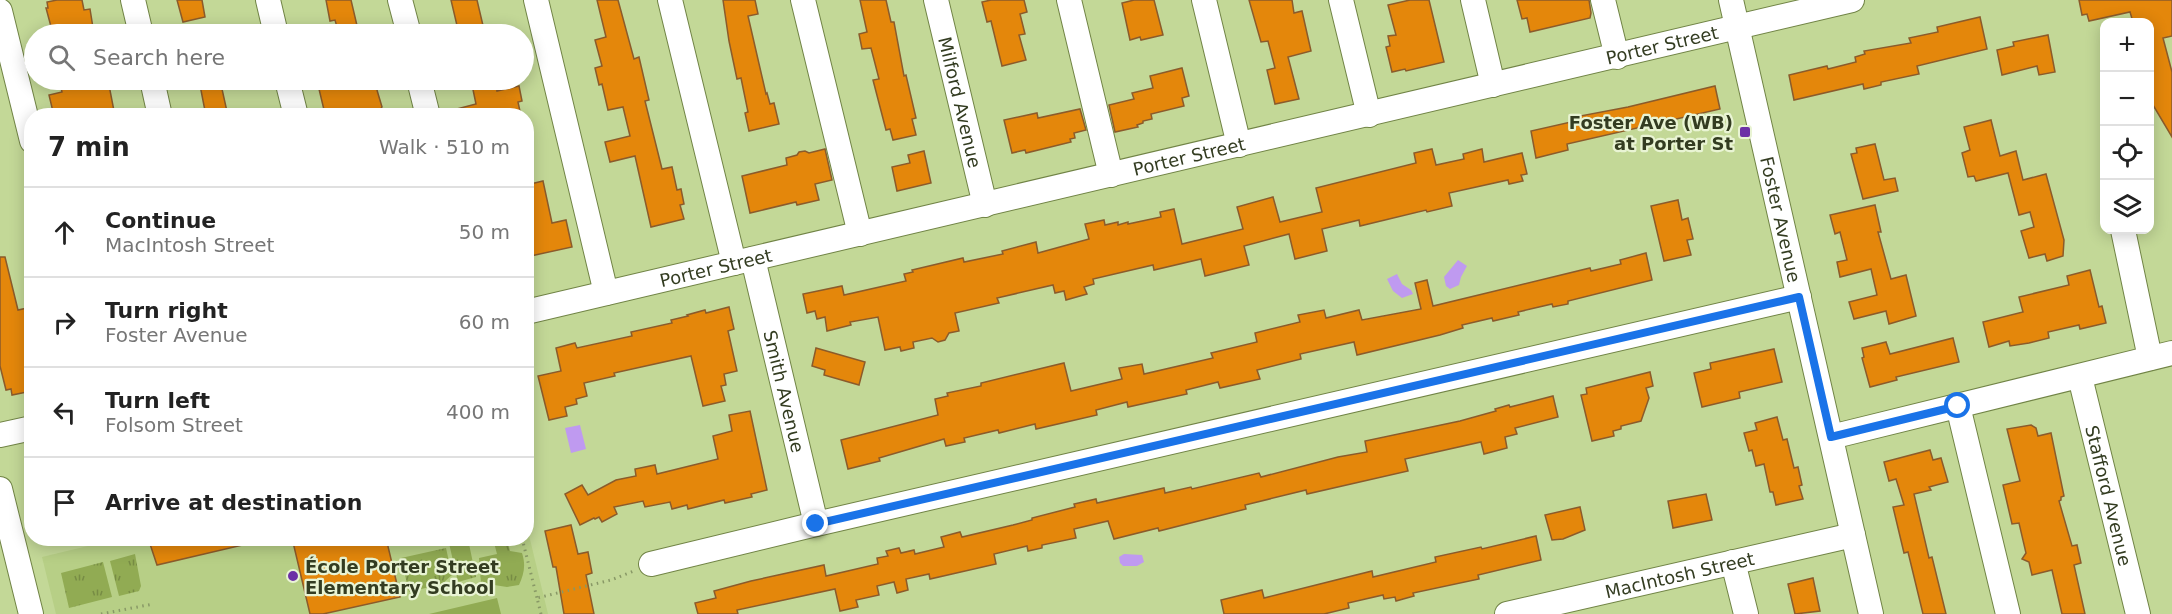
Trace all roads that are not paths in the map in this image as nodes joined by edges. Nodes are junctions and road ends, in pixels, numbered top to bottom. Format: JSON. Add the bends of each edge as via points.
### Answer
{"nodes":[{"id":1,"x":133,"y":0,"type":"edge"},
{"id":2,"x":268,"y":0,"type":"edge"},
{"id":3,"x":400,"y":0,"type":"edge"},
{"id":4,"x":536,"y":0,"type":"edge"},
{"id":5,"x":670,"y":0,"type":"edge"},
{"id":6,"x":803,"y":0,"type":"edge"},
{"id":7,"x":936,"y":0,"type":"edge"},
{"id":8,"x":1069,"y":0,"type":"edge"},
{"id":9,"x":1204,"y":0,"type":"edge"},
{"id":10,"x":1341,"y":0,"type":"edge"},
{"id":11,"x":1473,"y":0,"type":"edge"},
{"id":12,"x":1603,"y":0,"type":"edge"},
{"id":13,"x":1731,"y":0,"type":"edge"},
{"id":14,"x":1852,"y":0,"type":"edge"},
{"id":15,"x":0,"y":11,"type":"edge"},
{"id":16,"x":139,"y":24,"type":"edge"},
{"id":17,"x":274,"y":24,"type":"edge"},
{"id":18,"x":406,"y":24,"type":"edge"},
{"id":19,"x":1737,"y":28,"type":"junction"},
{"id":20,"x":1617,"y":57,"type":"junction"},
{"id":21,"x":1493,"y":86,"type":"junction"},
{"id":22,"x":154,"y":90,"type":"edge"},
{"id":23,"x":290,"y":90,"type":"edge"},
{"id":24,"x":422,"y":90,"type":"edge"},
{"id":25,"x":24,"y":108,"type":"edge"},
{"id":26,"x":158,"y":108,"type":"edge"},
{"id":27,"x":294,"y":108,"type":"edge"},
{"id":28,"x":426,"y":108,"type":"edge"},
{"id":29,"x":1369,"y":115,"type":"junction"},
{"id":30,"x":1239,"y":145,"type":"junction"},
{"id":31,"x":1111,"y":175,"type":"junction"},
{"id":32,"x":985,"y":205,"type":"junction"},
{"id":33,"x":860,"y":234,"type":"junction"},
{"id":34,"x":2124,"y":234,"type":"edge"},
{"id":35,"x":743,"y":261,"type":"junction"},
{"id":36,"x":606,"y":293,"type":"junction"},
{"id":37,"x":1799,"y":297,"type":"junction"},
{"id":38,"x":534,"y":310,"type":"edge"},
{"id":39,"x":2161,"y":355,"type":"edge"},
{"id":40,"x":2080,"y":377,"type":"junction"},
{"id":41,"x":1958,"y":406,"type":"junction"},
{"id":42,"x":24,"y":430,"type":"edge"},
{"id":43,"x":0,"y":435,"type":"edge"},
{"id":44,"x":1831,"y":437,"type":"junction"},
{"id":45,"x":0,"y":489,"type":"edge"},
{"id":46,"x":816,"y":524,"type":"junction"},
{"id":47,"x":1853,"y":535,"type":"junction"},
{"id":48,"x":1733,"y":562,"type":"junction"},
{"id":49,"x":651,"y":564,"type":"road end"},
{"id":50,"x":31,"y":614,"type":"edge"},
{"id":51,"x":1507,"y":614,"type":"edge"},
{"id":52,"x":1746,"y":614,"type":"edge"},
{"id":53,"x":1871,"y":614,"type":"edge"},
{"id":54,"x":2008,"y":614,"type":"edge"},
{"id":55,"x":2138,"y":614,"type":"edge"}],
"edges":[{"from":1,"to":16,"type":"street"},
{"from":2,"to":17,"type":"street"},
{"from":3,"to":18,"type":"street"},
{"from":4,"to":36,"type":"street"},
{"from":5,"to":35,"type":"street","name":"Smith Avenue"},
{"from":6,"to":33,"type":"street"},
{"from":7,"to":32,"type":"street","name":"Milford Avenue"},
{"from":8,"to":31,"type":"street"},
{"from":9,"to":30,"type":"street"},
{"from":10,"to":29,"type":"street"},
{"from":11,"to":21,"type":"street"},
{"from":12,"to":20,"type":"street"},
{"from":13,"to":19,"type":"street","name":"Foster Avenue"},
{"from":14,"to":19,"type":"street","name":"Porter Street"},
{"from":15,"to":25,"type":"street"},
{"from":19,"to":20,"type":"street","name":"Porter Street"},
{"from":19,"to":37,"type":"street","name":"Foster Avenue"},
{"from":20,"to":21,"type":"street","name":"Porter Street"},
{"from":21,"to":29,"type":"street","name":"Porter Street"},
{"from":22,"to":26,"type":"street"},
{"from":23,"to":27,"type":"street"},
{"from":24,"to":28,"type":"street"},
{"from":29,"to":30,"type":"street","name":"Porter Street"},
{"from":30,"to":31,"type":"street","name":"Porter Street"},
{"from":31,"to":32,"type":"street","name":"Porter Street"},
{"from":32,"to":33,"type":"street","name":"Porter Street"},
{"from":33,"to":35,"type":"street","name":"Porter Street"},
{"from":34,"to":39,"type":"street"},
{"from":35,"to":36,"type":"street","name":"Porter Street"},
{"from":35,"to":46,"type":"street","name":"Smith Avenue"},
{"from":36,"to":38,"type":"street","name":"Porter Street"},
{"from":37,"to":44,"type":"street","name":"Foster Avenue"},
{"from":37,"to":46,"type":"street"},
{"from":39,"to":40,"type":"street"},
{"from":40,"to":41,"type":"street"},
{"from":40,"to":55,"type":"street","name":"Stafford Avenue"},
{"from":41,"to":44,"type":"street"},
{"from":41,"to":54,"type":"street"},
{"from":42,"to":43,"type":"street"},
{"from":44,"to":47,"type":"street","name":"Foster Avenue"},
{"from":45,"to":50,"type":"street"},
{"from":46,"to":49,"type":"street"},
{"from":47,"to":48,"type":"street","name":"MacIntosh Street"},
{"from":47,"to":53,"type":"street","name":"Foster Avenue"},
{"from":48,"to":51,"type":"street","name":"MacIntosh Street"},
{"from":48,"to":52,"type":"street"}]}
